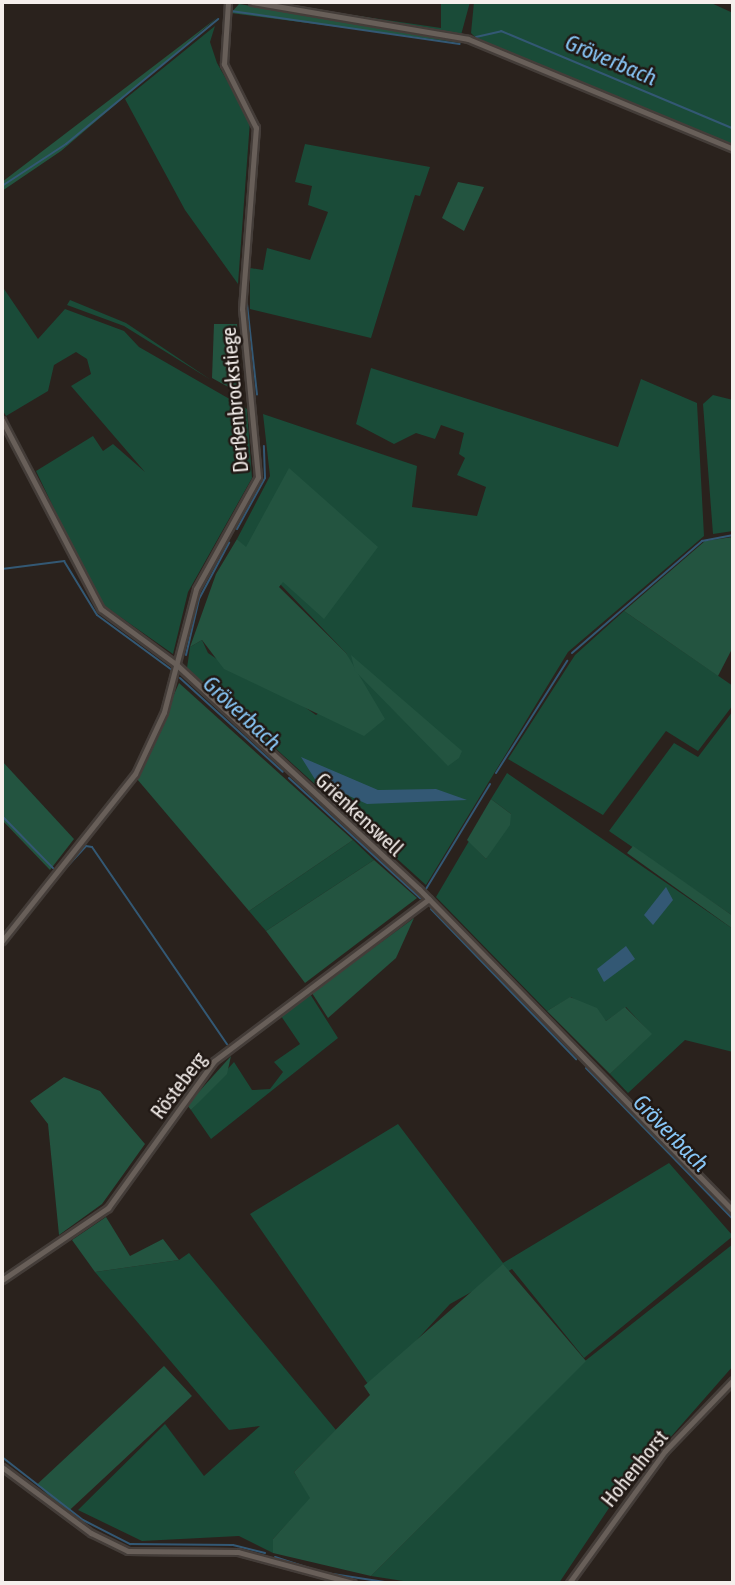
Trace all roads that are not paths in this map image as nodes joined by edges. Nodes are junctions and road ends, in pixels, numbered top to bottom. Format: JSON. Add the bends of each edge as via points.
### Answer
{"nodes":[{"id":1,"x":228,"y":2,"type":"edge"},
{"id":2,"x":252,"y":2,"type":"edge"},
{"id":3,"x":733,"y":148,"type":"edge"},
{"id":4,"x":2,"y":420,"type":"edge"},
{"id":5,"x":177,"y":665,"type":"junction"},
{"id":6,"x":429,"y":899,"type":"junction"},
{"id":7,"x":2,"y":942,"type":"edge"},
{"id":8,"x":733,"y":1211,"type":"edge"},
{"id":9,"x":2,"y":1280,"type":"edge"},
{"id":10,"x":733,"y":1380,"type":"edge"},
{"id":11,"x":2,"y":1467,"type":"edge"},
{"id":12,"x":353,"y":1583,"type":"edge"},
{"id":13,"x":569,"y":1583,"type":"edge"}],
"edges":[{"from":1,"to":5,"type":"street","name":"Derßenbrockstiege","via":[[224,64],[256,125],[242,309],[259,471],[196,589]]},
{"from":2,"to":3,"type":"street","via":[[468,39]]},
{"from":4,"to":5,"type":"street","name":"Grienkenswell","via":[[94,601]]},
{"from":5,"to":6,"type":"street","name":"Grienkenswell"},
{"from":5,"to":7,"type":"street","name":"Derßenbrockstiege","via":[[135,774]]},
{"from":6,"to":8,"type":"street","name":"Grienkenswell"},
{"from":6,"to":9,"type":"street","name":"Rösteberg","via":[[214,1061],[108,1208]]},
{"from":10,"to":13,"type":"street","name":"Hohenhorst","via":[[665,1451]]},
{"from":11,"to":12,"type":"street","via":[[91,1534],[128,1550],[237,1552]]}]}
